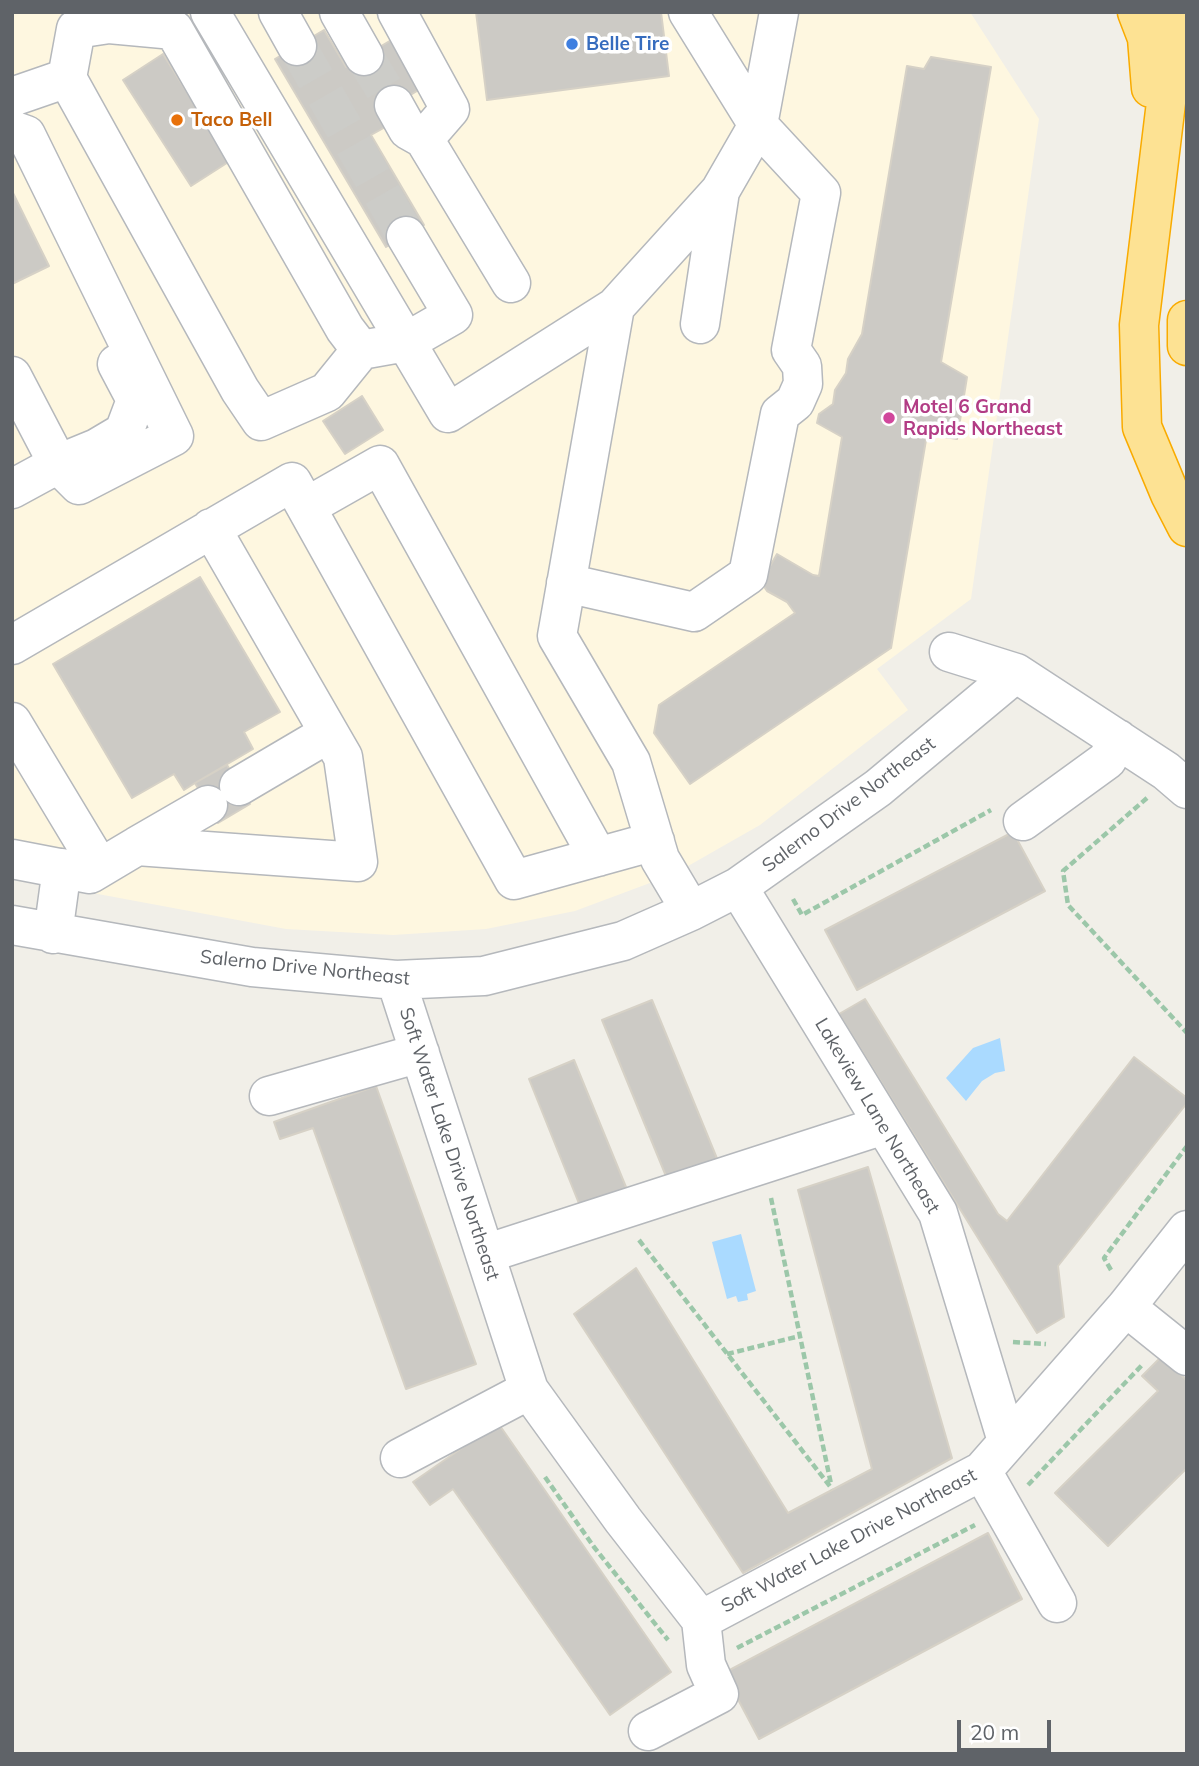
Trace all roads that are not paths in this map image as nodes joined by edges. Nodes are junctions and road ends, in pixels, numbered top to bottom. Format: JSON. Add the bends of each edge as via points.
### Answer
{"nodes":[{"id":1,"x":278,"y":12,"type":"edge"},
{"id":2,"x":339,"y":12,"type":"edge"},
{"id":3,"x":397,"y":12,"type":"edge"},
{"id":4,"x":688,"y":12,"type":"edge"},
{"id":5,"x":779,"y":12,"type":"edge"},
{"id":6,"x":1137,"y":12,"type":"edge"},
{"id":7,"x":1177,"y":12,"type":"edge"},
{"id":8,"x":218,"y":14,"type":"edge"},
{"id":9,"x":69,"y":21,"type":"edge"},
{"id":10,"x":297,"y":46,"type":"tunnel mouth"},
{"id":11,"x":364,"y":56,"type":"tunnel mouth"},
{"id":12,"x":66,"y":78,"type":"junction"},
{"id":13,"x":12,"y":97,"type":"edge"},
{"id":14,"x":394,"y":105,"type":"tunnel mouth"},
{"id":15,"x":758,"y":125,"type":"junction"},
{"id":16,"x":19,"y":132,"type":"edge"},
{"id":17,"x":424,"y":139,"type":"junction"},
{"id":18,"x":720,"y":191,"type":"junction"},
{"id":19,"x":406,"y":236,"type":"tunnel mouth"},
{"id":20,"x":1149,"y":255,"type":"junction"},
{"id":21,"x":511,"y":283,"type":"dead end"},
{"id":22,"x":615,"y":307,"type":"junction"},
{"id":23,"x":1187,"y":320,"type":"edge"},
{"id":24,"x":700,"y":324,"type":"dead end"},
{"id":25,"x":406,"y":342,"type":"junction"},
{"id":26,"x":1187,"y":346,"type":"edge"},
{"id":27,"x":360,"y":350,"type":"junction"},
{"id":28,"x":12,"y":376,"type":"edge"},
{"id":29,"x":58,"y":464,"type":"junction"},
{"id":30,"x":12,"y":489,"type":"edge"},
{"id":31,"x":306,"y":507,"type":"junction"},
{"id":32,"x":1187,"y":527,"type":"edge"},
{"id":33,"x":211,"y":528,"type":"junction"},
{"id":34,"x":566,"y":583,"type":"junction"},
{"id":35,"x":12,"y":645,"type":"edge"},
{"id":36,"x":949,"y":652,"type":"dead end"},
{"id":37,"x":1016,"y":673,"type":"junction"},
{"id":38,"x":12,"y":722,"type":"edge"},
{"id":39,"x":329,"y":733,"type":"junction"},
{"id":40,"x":1118,"y":739,"type":"junction"},
{"id":41,"x":1171,"y":790,"type":"edge"},
{"id":42,"x":1023,"y":821,"type":"road end"},
{"id":43,"x":655,"y":841,"type":"junction"},
{"id":44,"x":137,"y":846,"type":"junction"},
{"id":45,"x":598,"y":857,"type":"junction"},
{"id":46,"x":12,"y":859,"type":"edge"},
{"id":47,"x":62,"y":868,"type":"junction"},
{"id":48,"x":100,"y":868,"type":"junction"},
{"id":49,"x":738,"y":887,"type":"junction"},
{"id":50,"x":691,"y":911,"type":"junction"},
{"id":51,"x":12,"y":925,"type":"edge"},
{"id":52,"x":53,"y":934,"type":"junction"},
{"id":53,"x":396,"y":980,"type":"junction"},
{"id":54,"x":420,"y":1053,"type":"junction"},
{"id":55,"x":269,"y":1096,"type":"dead end"},
{"id":56,"x":884,"y":1125,"type":"junction"},
{"id":57,"x":1187,"y":1230,"type":"edge"},
{"id":58,"x":485,"y":1254,"type":"junction"},
{"id":59,"x":1120,"y":1291,"type":"junction"},
{"id":60,"x":1176,"y":1348,"type":"edge"},
{"id":61,"x":529,"y":1390,"type":"junction"},
{"id":62,"x":1007,"y":1441,"type":"junction"},
{"id":63,"x":400,"y":1458,"type":"dead end"},
{"id":64,"x":982,"y":1471,"type":"junction"},
{"id":65,"x":1057,"y":1603,"type":"dead end"},
{"id":66,"x":701,"y":1620,"type":"junction"},
{"id":67,"x":648,"y":1731,"type":"dead end"}],
"edges":[{"from":1,"to":10,"type":"street"},
{"from":2,"to":11,"type":"street"},
{"from":3,"to":17,"type":"street","via":[[450,109]]},
{"from":4,"to":15,"type":"street"},
{"from":5,"to":15,"type":"street"},
{"from":6,"to":20,"type":"highway","via":[[1147,38],[1151,79]]},
{"from":7,"to":20,"type":"highway"},
{"from":8,"to":25,"type":"street"},
{"from":9,"to":12,"type":"street"},
{"from":9,"to":27,"type":"street","via":[[174,30]]},
{"from":12,"to":13,"type":"street"},
{"from":12,"to":27,"type":"street","via":[[261,421],[327,392]]},
{"from":14,"to":17,"type":"street","via":[[408,130]]},
{"from":15,"to":18,"type":"street"},
{"from":15,"to":34,"type":"street","via":[[821,193],[791,350],[802,366],[803,384],[794,402],[780,414],[748,575],[694,612]]},
{"from":16,"to":29,"type":"street","via":[[174,436],[79,485]]},
{"from":17,"to":21,"type":"street"},
{"from":18,"to":22,"type":"street"},
{"from":18,"to":24,"type":"street"},
{"from":19,"to":25,"type":"street","via":[[453,315]]},
{"from":20,"to":32,"type":"highway","via":[[1139,324],[1142,426]]},
{"from":22,"to":25,"type":"street","via":[[448,413]]},
{"from":22,"to":34,"type":"street"},
{"from":23,"to":26,"type":"highway"},
{"from":25,"to":27,"type":"street"},
{"from":28,"to":29,"type":"street"},
{"from":29,"to":30,"type":"street"},
{"from":31,"to":33,"type":"street","via":[[292,482]]},
{"from":31,"to":45,"type":"street","via":[[513,880]]},
{"from":31,"to":45,"type":"street","via":[[380,465]]},
{"from":33,"to":35,"type":"street"},
{"from":33,"to":39,"type":"street"},
{"from":34,"to":43,"type":"street","via":[[557,636],[631,762]]},
{"from":36,"to":37,"type":"street"},
{"from":37,"to":40,"type":"street"},
{"from":37,"to":49,"type":"street","name":"Salerno Drive Northeast","via":[[878,788]]},
{"from":38,"to":48,"type":"street"},
{"from":39,"to":44,"type":"street"},
{"from":39,"to":44,"type":"street","via":[[343,757],[358,862]]},
{"from":40,"to":41,"type":"street","via":[[1166,771]]},
{"from":40,"to":42,"type":"street","via":[[1107,760]]},
{"from":43,"to":45,"type":"street"},
{"from":43,"to":50,"type":"street","via":[[660,859]]},
{"from":44,"to":48,"type":"street"},
{"from":46,"to":47,"type":"street"},
{"from":47,"to":48,"type":"street","via":[[90,874]]},
{"from":47,"to":52,"type":"street"},
{"from":49,"to":50,"type":"street","name":"Salerno Drive Northeast"},
{"from":49,"to":56,"type":"street","name":"Lakeview Lane Northeast"},
{"from":50,"to":53,"type":"street","name":"Salerno Drive Northeast","via":[[623,941],[484,976]]},
{"from":51,"to":52,"type":"street","name":"Salerno Drive Northeast"},
{"from":52,"to":53,"type":"street","name":"Salerno Drive Northeast","via":[[252,967]]},
{"from":53,"to":54,"type":"street","name":"Soft Water Lake Drive Northeast"},
{"from":54,"to":55,"type":"street"},
{"from":54,"to":58,"type":"street","name":"Soft Water Lake Drive Northeast"},
{"from":56,"to":58,"type":"street"},
{"from":56,"to":62,"type":"street","name":"Lakeview Lane Northeast","via":[[938,1213]]},
{"from":57,"to":59,"type":"street","name":"Soft Water Lake Drive Northeast"},
{"from":58,"to":61,"type":"street","name":"Soft Water Lake Drive Northeast"},
{"from":59,"to":60,"type":"street"},
{"from":59,"to":62,"type":"street","name":"Soft Water Lake Drive Northeast"},
{"from":61,"to":63,"type":"street"},
{"from":61,"to":66,"type":"street","name":"Soft Water Lake Drive Northeast"},
{"from":62,"to":64,"type":"street","name":"Soft Water Lake Drive Northeast"},
{"from":64,"to":65,"type":"street"},
{"from":64,"to":66,"type":"street","name":"Soft Water Lake Drive Northeast"},
{"from":66,"to":67,"type":"street","via":[[706,1665],[719,1694]]}]}
